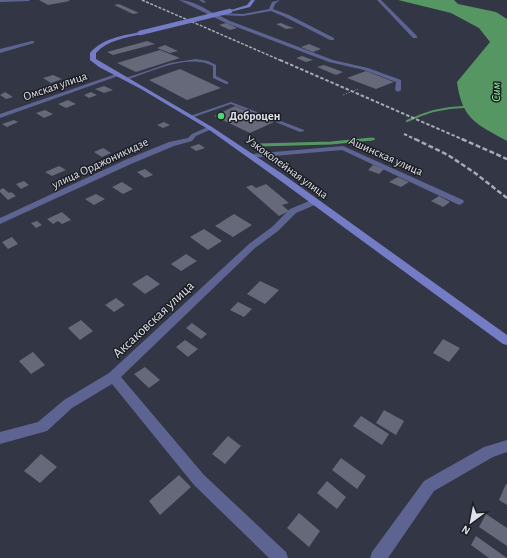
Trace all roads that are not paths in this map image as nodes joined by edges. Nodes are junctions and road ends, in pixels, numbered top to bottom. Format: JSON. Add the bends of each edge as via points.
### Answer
{"nodes":[{"id":1,"x":181,"y":0,"type":"edge"},
{"id":2,"x":200,"y":0,"type":"edge"},
{"id":3,"x":254,"y":0,"type":"edge"},
{"id":4,"x":278,"y":0,"type":"edge"},
{"id":5,"x":379,"y":0,"type":"edge"},
{"id":6,"x":0,"y":1,"type":"edge"},
{"id":7,"x":29,"y":1,"type":"edge"},
{"id":8,"x":205,"y":2,"type":"dead end"},
{"id":9,"x":272,"y":10,"type":"junction"},
{"id":10,"x":208,"y":11,"type":"junction"},
{"id":11,"x":415,"y":37,"type":"dead end"},
{"id":12,"x":332,"y":39,"type":"dead end"},
{"id":13,"x":32,"y":42,"type":"dead end"},
{"id":14,"x":0,"y":52,"type":"edge"},
{"id":15,"x":122,"y":77,"type":"junction"},
{"id":16,"x":227,"y":83,"type":"dead end"},
{"id":17,"x":398,"y":90,"type":"dead end"},
{"id":18,"x":0,"y":116,"type":"edge"},
{"id":19,"x":192,"y":116,"type":"junction"},
{"id":20,"x":210,"y":128,"type":"junction"},
{"id":21,"x":302,"y":131,"type":"dead end"},
{"id":22,"x":252,"y":156,"type":"junction"},
{"id":23,"x":314,"y":202,"type":"junction"},
{"id":24,"x":460,"y":202,"type":"dead end"},
{"id":25,"x":0,"y":222,"type":"edge"},
{"id":26,"x":507,"y":341,"type":"edge"},
{"id":27,"x":113,"y":377,"type":"junction"},
{"id":28,"x":0,"y":438,"type":"edge"},
{"id":29,"x":507,"y":446,"type":"edge"},
{"id":30,"x":280,"y":558,"type":"edge"},
{"id":31,"x":378,"y":558,"type":"edge"}],
"edges":[{"from":1,"to":10,"type":"street"},
{"from":2,"to":8,"type":"lane"},
{"from":3,"to":15,"type":"street","name":"Узкоколейная улица","bridge":true,"via":[[249,6],[140,33],[98,47],[93,53],[93,60]]},
{"from":4,"to":9,"type":"street","via":[[273,3]]},
{"from":5,"to":11,"type":"street"},
{"from":6,"to":7,"type":"lane"},
{"from":9,"to":10,"type":"street","via":[[235,16]]},
{"from":9,"to":12,"type":"street"},
{"from":10,"to":17,"type":"street","via":[[228,22],[331,61],[366,69],[399,81]]},
{"from":13,"to":14,"type":"street"},
{"from":15,"to":16,"type":"lane","via":[[185,60],[210,61],[215,66],[214,77]]},
{"from":15,"to":18,"type":"street","name":"Омская улица"},
{"from":15,"to":19,"type":"street","name":"Узкоколейная улица"},
{"from":19,"to":20,"type":"street","name":"Узкоколейная улица"},
{"from":19,"to":21,"type":"lane","via":[[232,103]]},
{"from":20,"to":22,"type":"street","name":"Узкоколейная улица"},
{"from":20,"to":25,"type":"street","name":"улица Орджоникидзе","via":[[194,135],[190,140],[172,144],[128,162]]},
{"from":22,"to":23,"type":"street","name":"Узкоколейная улица"},
{"from":22,"to":24,"type":"street","name":"Ашинская улица","via":[[343,148]]},
{"from":23,"to":26,"type":"street","name":"Узкоколейная улица"},
{"from":23,"to":27,"type":"street","name":"Аксаковская улица","via":[[293,211],[252,246]]},
{"from":27,"to":28,"type":"street","name":"Аксаковская улица","via":[[68,404],[42,427]]},
{"from":27,"to":30,"type":"street","via":[[199,480]]},
{"from":29,"to":31,"type":"street","via":[[489,452],[429,486]]}]}
